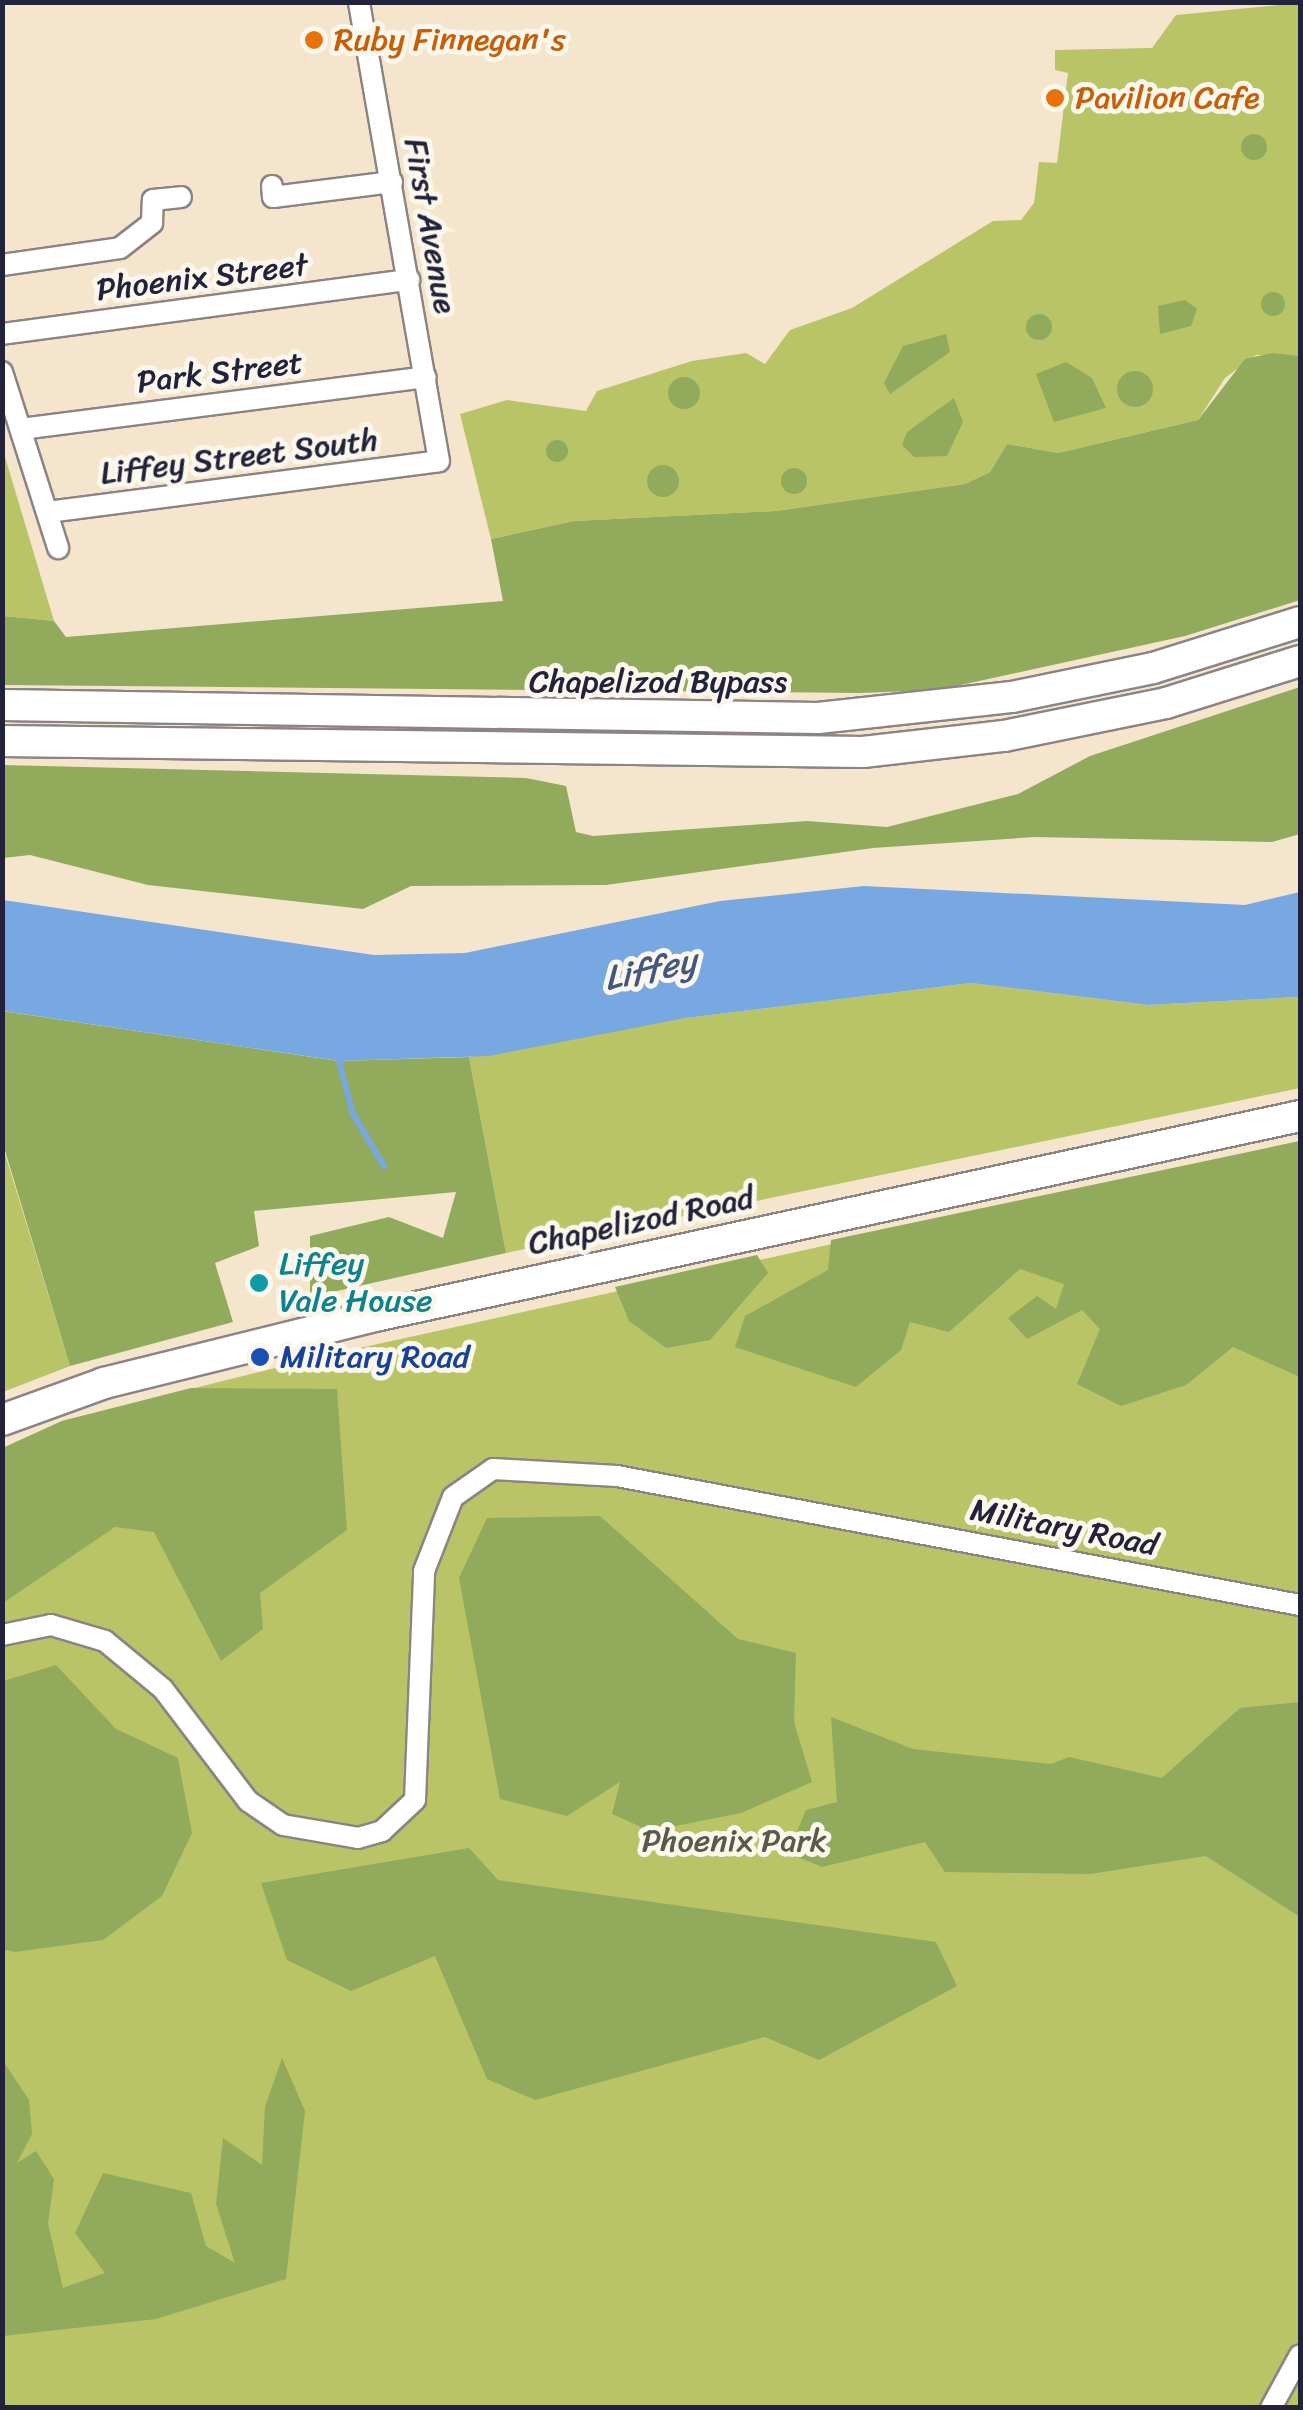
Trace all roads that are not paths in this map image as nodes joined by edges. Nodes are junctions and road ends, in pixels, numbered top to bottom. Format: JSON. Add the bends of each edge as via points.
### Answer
{"nodes":[{"id":1,"x":359,"y":2,"type":"edge"},
{"id":2,"x":392,"y":182,"type":"junction"},
{"id":3,"x":272,"y":186,"type":"dead end"},
{"id":4,"x":181,"y":197,"type":"dead end"},
{"id":5,"x":2,"y":266,"type":"edge"},
{"id":6,"x":410,"y":280,"type":"junction"},
{"id":7,"x":2,"y":334,"type":"edge"},
{"id":8,"x":2,"y":372,"type":"edge"},
{"id":9,"x":426,"y":377,"type":"junction"},
{"id":10,"x":21,"y":429,"type":"junction"},
{"id":11,"x":439,"y":462,"type":"joint"},
{"id":12,"x":48,"y":512,"type":"junction"},
{"id":13,"x":58,"y":548,"type":"dead end"},
{"id":14,"x":1300,"y":622,"type":"edge"},
{"id":15,"x":1300,"y":661,"type":"edge"},
{"id":16,"x":2,"y":705,"type":"edge"},
{"id":17,"x":2,"y":741,"type":"edge"},
{"id":18,"x":1300,"y":1116,"type":"edge"},
{"id":19,"x":2,"y":1420,"type":"edge"},
{"id":20,"x":1300,"y":1605,"type":"edge"},
{"id":21,"x":2,"y":1635,"type":"edge"},
{"id":22,"x":1300,"y":2355,"type":"edge"},
{"id":23,"x":1271,"y":2408,"type":"edge"}],
"edges":[{"from":1,"to":2,"type":"street","name":"First Avenue"},
{"from":2,"to":3,"type":"street","via":[[273,197]]},
{"from":2,"to":6,"type":"street","name":"First Avenue"},
{"from":4,"to":5,"type":"street","via":[[153,200],[152,223],[133,243]]},
{"from":6,"to":7,"type":"street","name":"Phoenix Street"},
{"from":6,"to":9,"type":"street","name":"First Avenue"},
{"from":8,"to":10,"type":"street"},
{"from":9,"to":10,"type":"street","name":"Park Street"},
{"from":9,"to":11,"type":"street","name":"First Avenue"},
{"from":10,"to":12,"type":"street"},
{"from":11,"to":12,"type":"street","name":"Liffey Street South"},
{"from":12,"to":13,"type":"street"},
{"from":14,"to":16,"type":"main road","name":"Chapelizod Bypass","via":[[1047,690],[818,718]]},
{"from":15,"to":17,"type":"main road","via":[[1094,718],[863,752]]},
{"from":18,"to":19,"type":"main road","name":"Chapelizod Road","via":[[374,1316],[104,1383]]},
{"from":20,"to":21,"type":"street","name":"Military Road","via":[[617,1476],[493,1469],[452,1497],[424,1571],[415,1800],[382,1831],[358,1838],[283,1824],[248,1800],[163,1689],[106,1640],[51,1625]]},
{"from":22,"to":23,"type":"street"}]}
